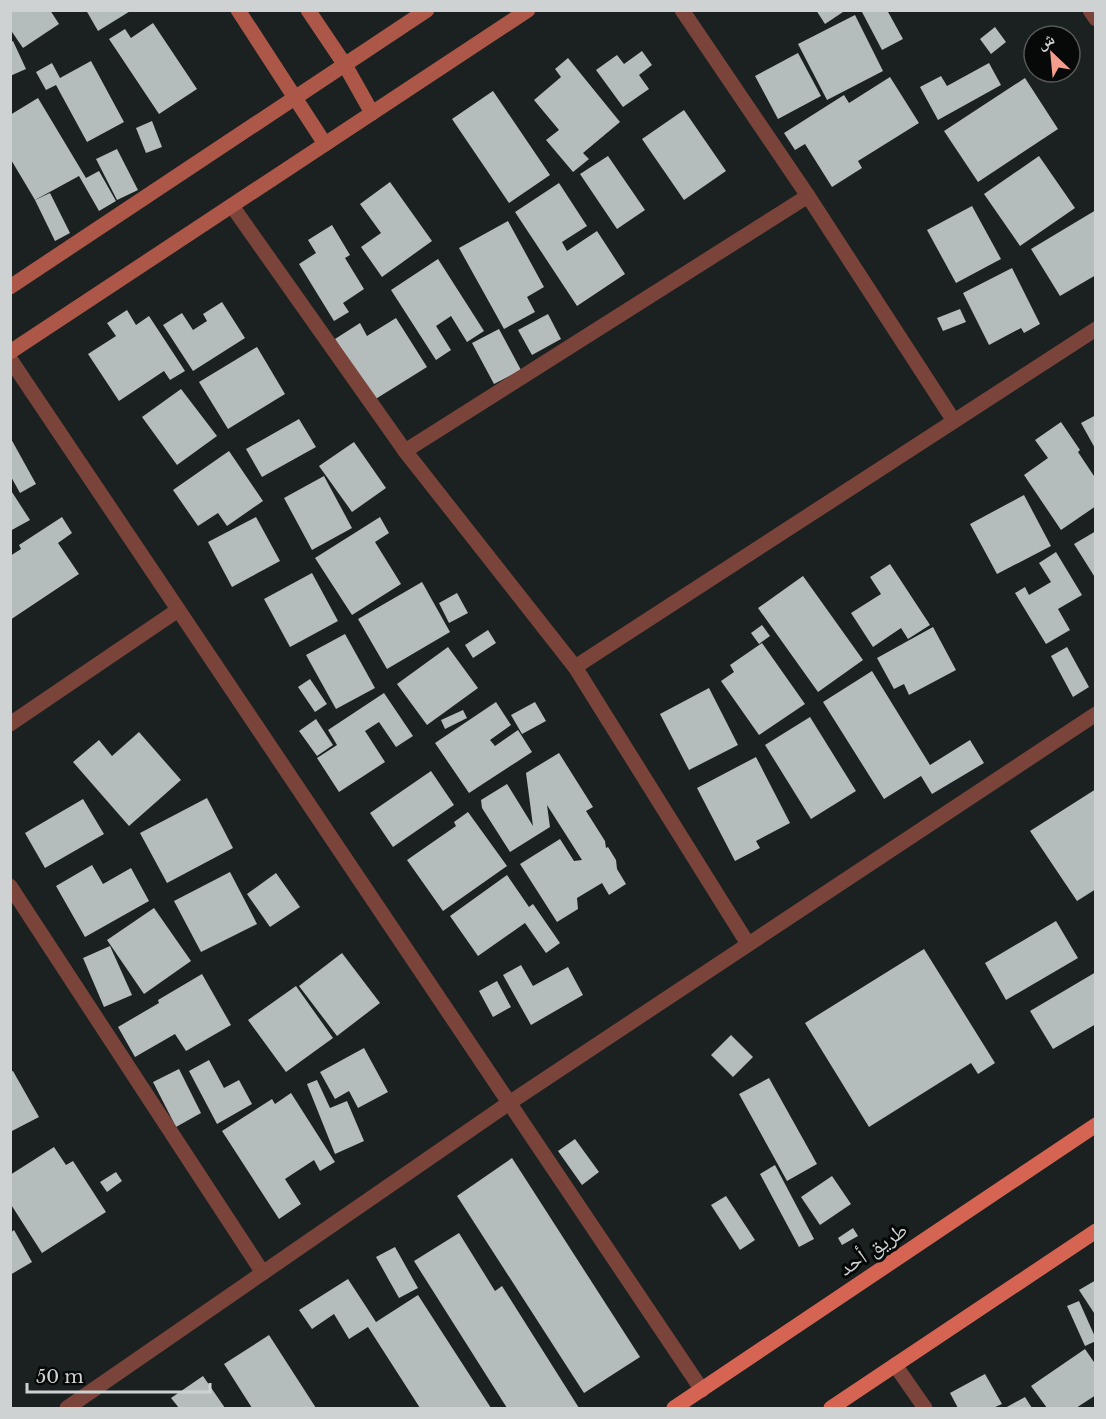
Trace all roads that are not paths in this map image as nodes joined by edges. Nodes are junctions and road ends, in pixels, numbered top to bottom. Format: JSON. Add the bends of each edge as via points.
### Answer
{"nodes":[{"id":1,"x":238,"y":10,"type":"edge"},
{"id":2,"x":308,"y":10,"type":"edge"},
{"id":3,"x":427,"y":10,"type":"edge"},
{"id":4,"x":528,"y":10,"type":"edge"},
{"id":5,"x":682,"y":10,"type":"edge"},
{"id":6,"x":1090,"y":10,"type":"edge"},
{"id":7,"x":1095,"y":19,"type":"edge"},
{"id":8,"x":345,"y":65,"type":"junction"},
{"id":9,"x":296,"y":97,"type":"junction"},
{"id":10,"x":372,"y":113,"type":"junction"},
{"id":11,"x":325,"y":144,"type":"junction"},
{"id":12,"x":808,"y":196,"type":"junction"},
{"id":13,"x":232,"y":206,"type":"junction"},
{"id":14,"x":10,"y":287,"type":"edge"},
{"id":15,"x":1095,"y":329,"type":"edge"},
{"id":16,"x":10,"y":352,"type":"edge"},
{"id":17,"x":10,"y":359,"type":"edge"},
{"id":18,"x":954,"y":421,"type":"junction"},
{"id":19,"x":405,"y":451,"type":"junction"},
{"id":20,"x":178,"y":610,"type":"junction"},
{"id":21,"x":575,"y":667,"type":"junction"},
{"id":22,"x":1095,"y":714,"type":"edge"},
{"id":23,"x":10,"y":724,"type":"edge"},
{"id":24,"x":10,"y":886,"type":"edge"},
{"id":25,"x":748,"y":944,"type":"junction"},
{"id":26,"x":509,"y":1103,"type":"junction"},
{"id":27,"x":1095,"y":1125,"type":"edge"},
{"id":28,"x":1095,"y":1231,"type":"edge"},
{"id":29,"x":263,"y":1273,"type":"junction"},
{"id":30,"x":895,"y":1365,"type":"junction"},
{"id":31,"x":702,"y":1390,"type":"junction"},
{"id":32,"x":67,"y":1408,"type":"edge"},
{"id":33,"x":674,"y":1408,"type":"edge"},
{"id":34,"x":831,"y":1408,"type":"edge"},
{"id":35,"x":925,"y":1408,"type":"edge"}],
"edges":[{"from":1,"to":9,"type":"street"},
{"from":2,"to":8,"type":"street"},
{"from":3,"to":8,"type":"street"},
{"from":4,"to":10,"type":"street"},
{"from":5,"to":12,"type":"street"},
{"from":6,"to":7,"type":"street"},
{"from":8,"to":9,"type":"street"},
{"from":8,"to":10,"type":"street"},
{"from":9,"to":11,"type":"street"},
{"from":9,"to":14,"type":"street"},
{"from":10,"to":11,"type":"street"},
{"from":11,"to":13,"type":"street"},
{"from":12,"to":18,"type":"street"},
{"from":12,"to":19,"type":"street"},
{"from":13,"to":16,"type":"street"},
{"from":13,"to":19,"type":"street"},
{"from":15,"to":18,"type":"street"},
{"from":17,"to":20,"type":"street"},
{"from":18,"to":21,"type":"street"},
{"from":19,"to":21,"type":"street"},
{"from":20,"to":23,"type":"street"},
{"from":20,"to":26,"type":"street"},
{"from":21,"to":25,"type":"street"},
{"from":22,"to":25,"type":"street"},
{"from":24,"to":29,"type":"street"},
{"from":25,"to":26,"type":"street"},
{"from":26,"to":29,"type":"street"},
{"from":26,"to":31,"type":"street"},
{"from":27,"to":31,"type":"main road","name":"طريق أحد"},
{"from":28,"to":30,"type":"main road"},
{"from":29,"to":32,"type":"street"},
{"from":30,"to":34,"type":"main road"},
{"from":30,"to":35,"type":"street"},
{"from":31,"to":33,"type":"main road","name":"طريق أحد"}]}
